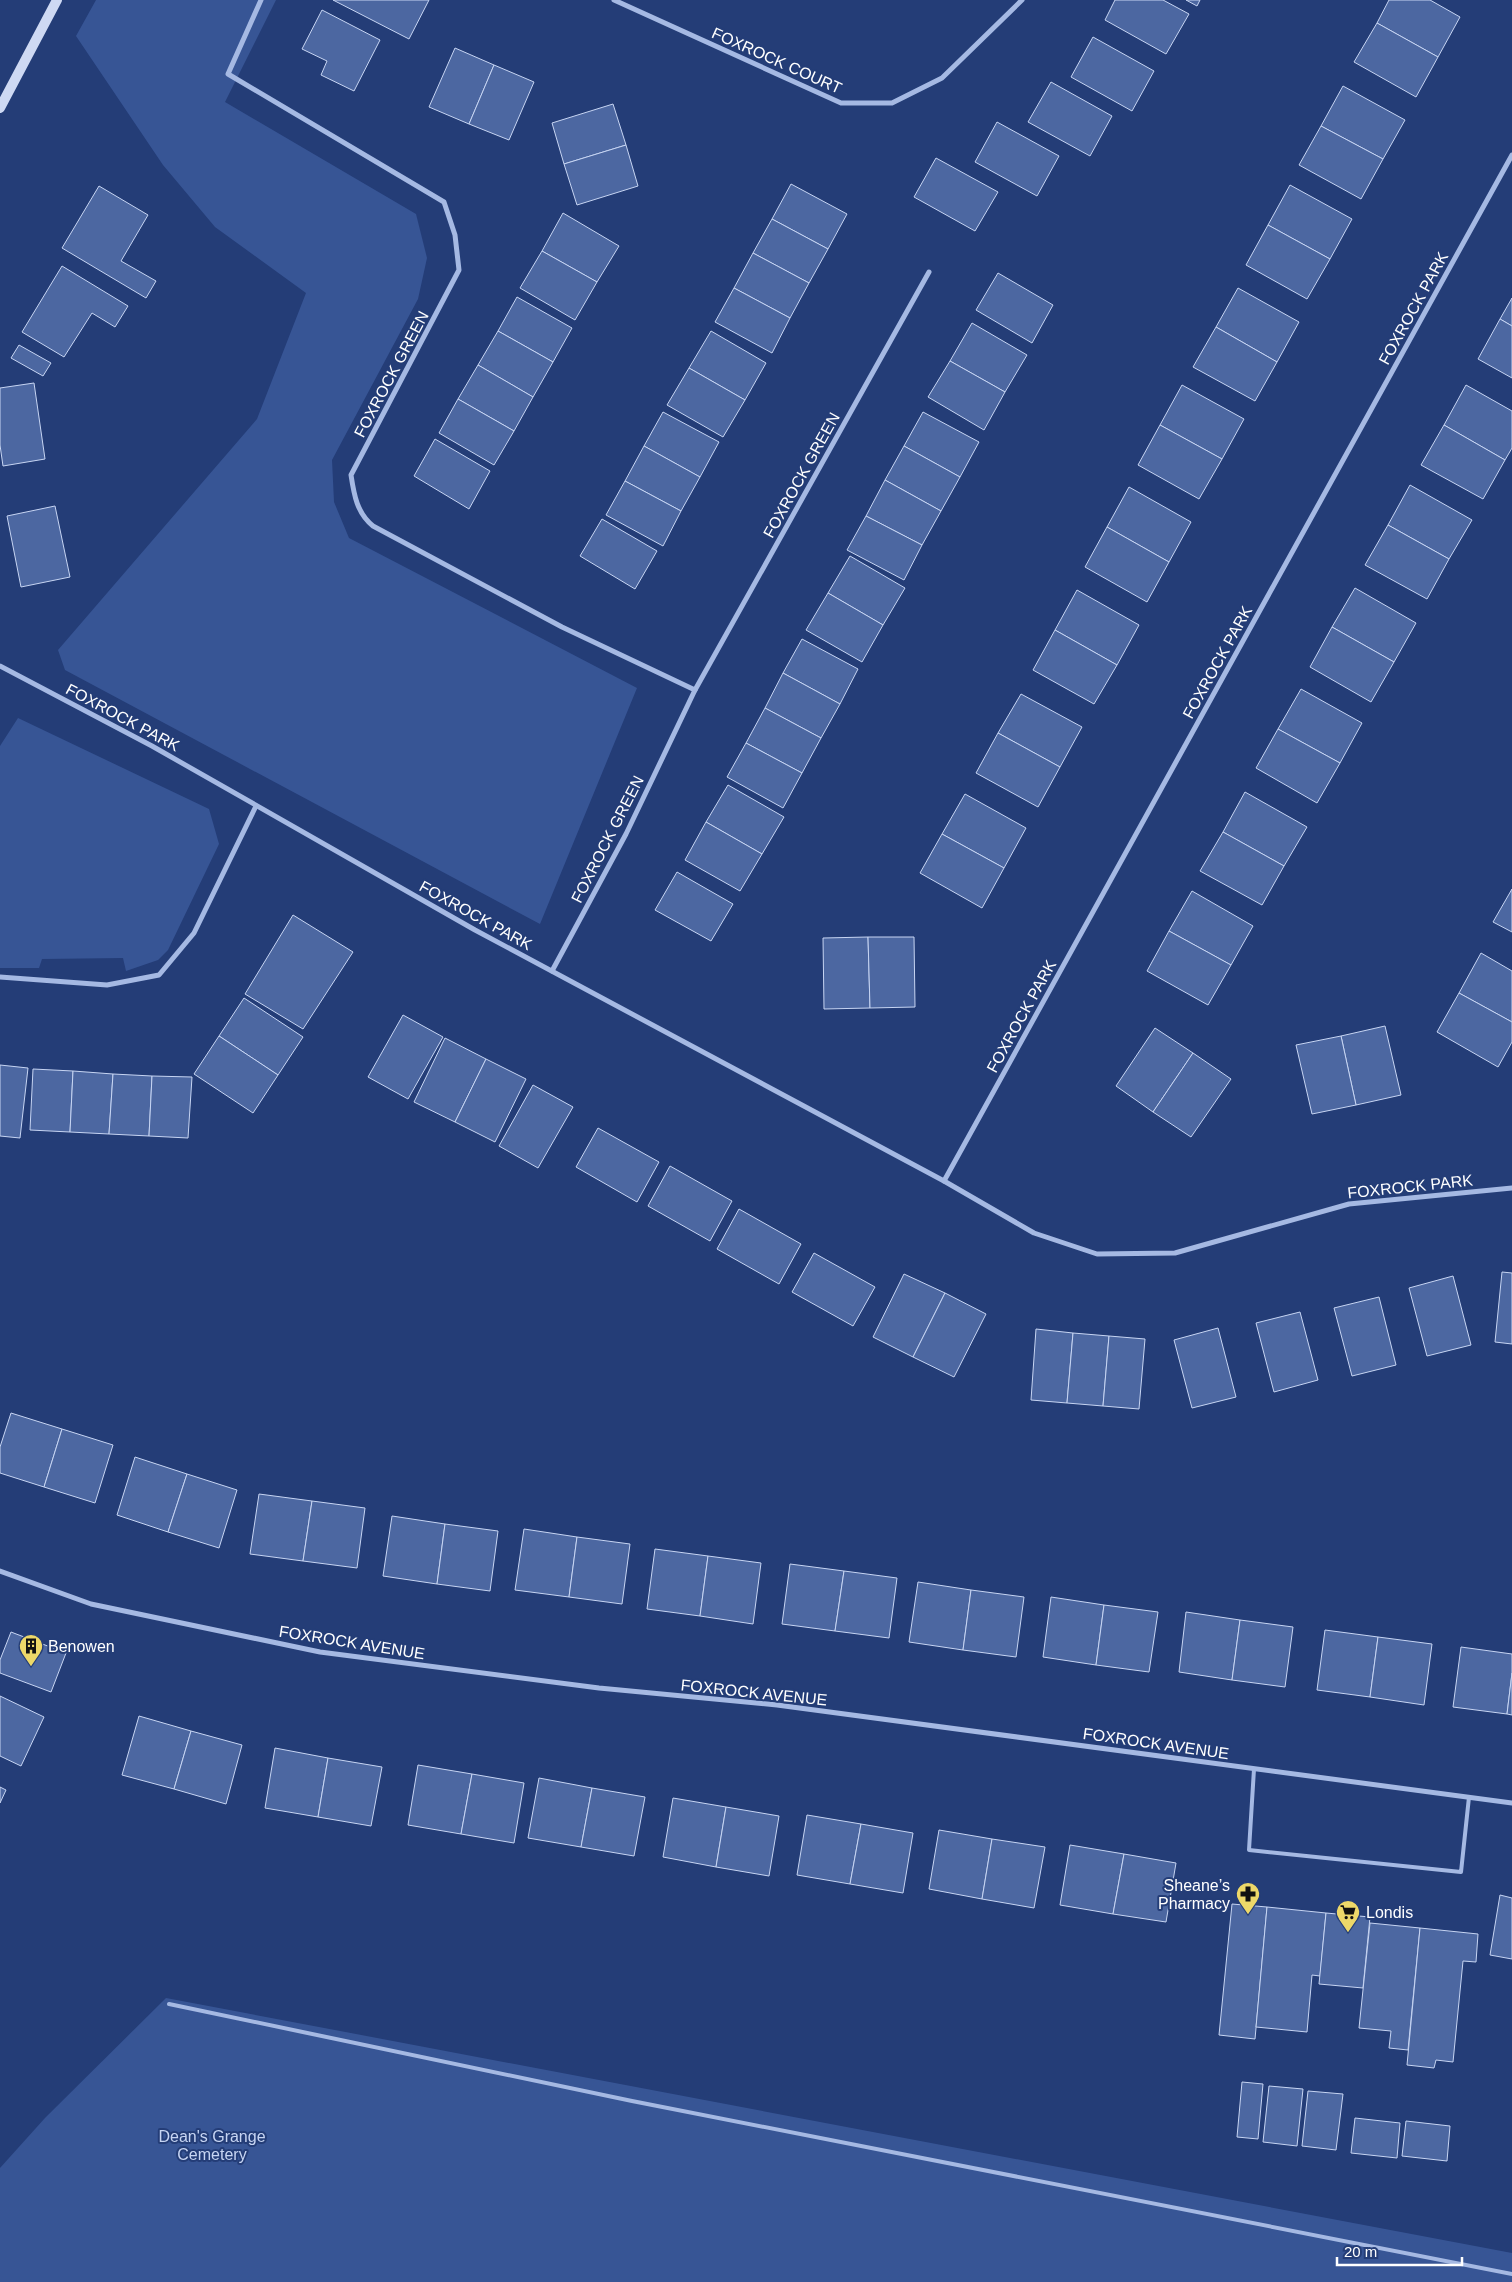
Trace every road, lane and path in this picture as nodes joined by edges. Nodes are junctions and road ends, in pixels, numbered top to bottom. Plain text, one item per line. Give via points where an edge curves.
1 (57, 0) edge
2 (261, 0) edge
3 (614, 0) edge
4 (1022, 0) edge
5 (0, 108) edge
6 (1512, 155) edge
7 (929, 272) dead end
8 (0, 666) edge
9 (695, 690) junction
10 (256, 806) junction
11 (552, 971) junction
12 (0, 977) edge
13 (944, 1181) junction
14 (1512, 1188) edge
15 (0, 1572) edge
16 (1254, 1769) junction
17 (1469, 1798) junction
18 (1512, 1803) edge
19 (169, 2004) dead end
20 (1512, 2274) edge

1 - 5 main road
2 - 9 street, FOXROCK GREEN via 228,74 444,202 455,235 459,270 352,475 354,497 365,519 562,627
3 - 4 street, FOXROCK COURT via 840,103 892,103 942,78
6 - 13 street, FOXROCK PARK
7 - 9 street, FOXROCK GREEN
8 - 10 street, FOXROCK PARK via 152,746
9 - 11 street, FOXROCK GREEN via 626,834
10 - 11 street, FOXROCK PARK
10 - 12 street via 194,933 159,976 107,985
11 - 13 street, FOXROCK PARK
13 - 14 street, FOXROCK PARK via 1034,1233 1097,1254 1175,1253 1349,1204
15 - 16 street, FOXROCK AVENUE via 91,1604 320,1652 599,1688 777,1706
16 - 17 street, FOXROCK AVENUE
16 - 17 lane via 1249,1850 1461,1872
17 - 18 street, FOXROCK AVENUE
19 - 20 lane via 632,2101

